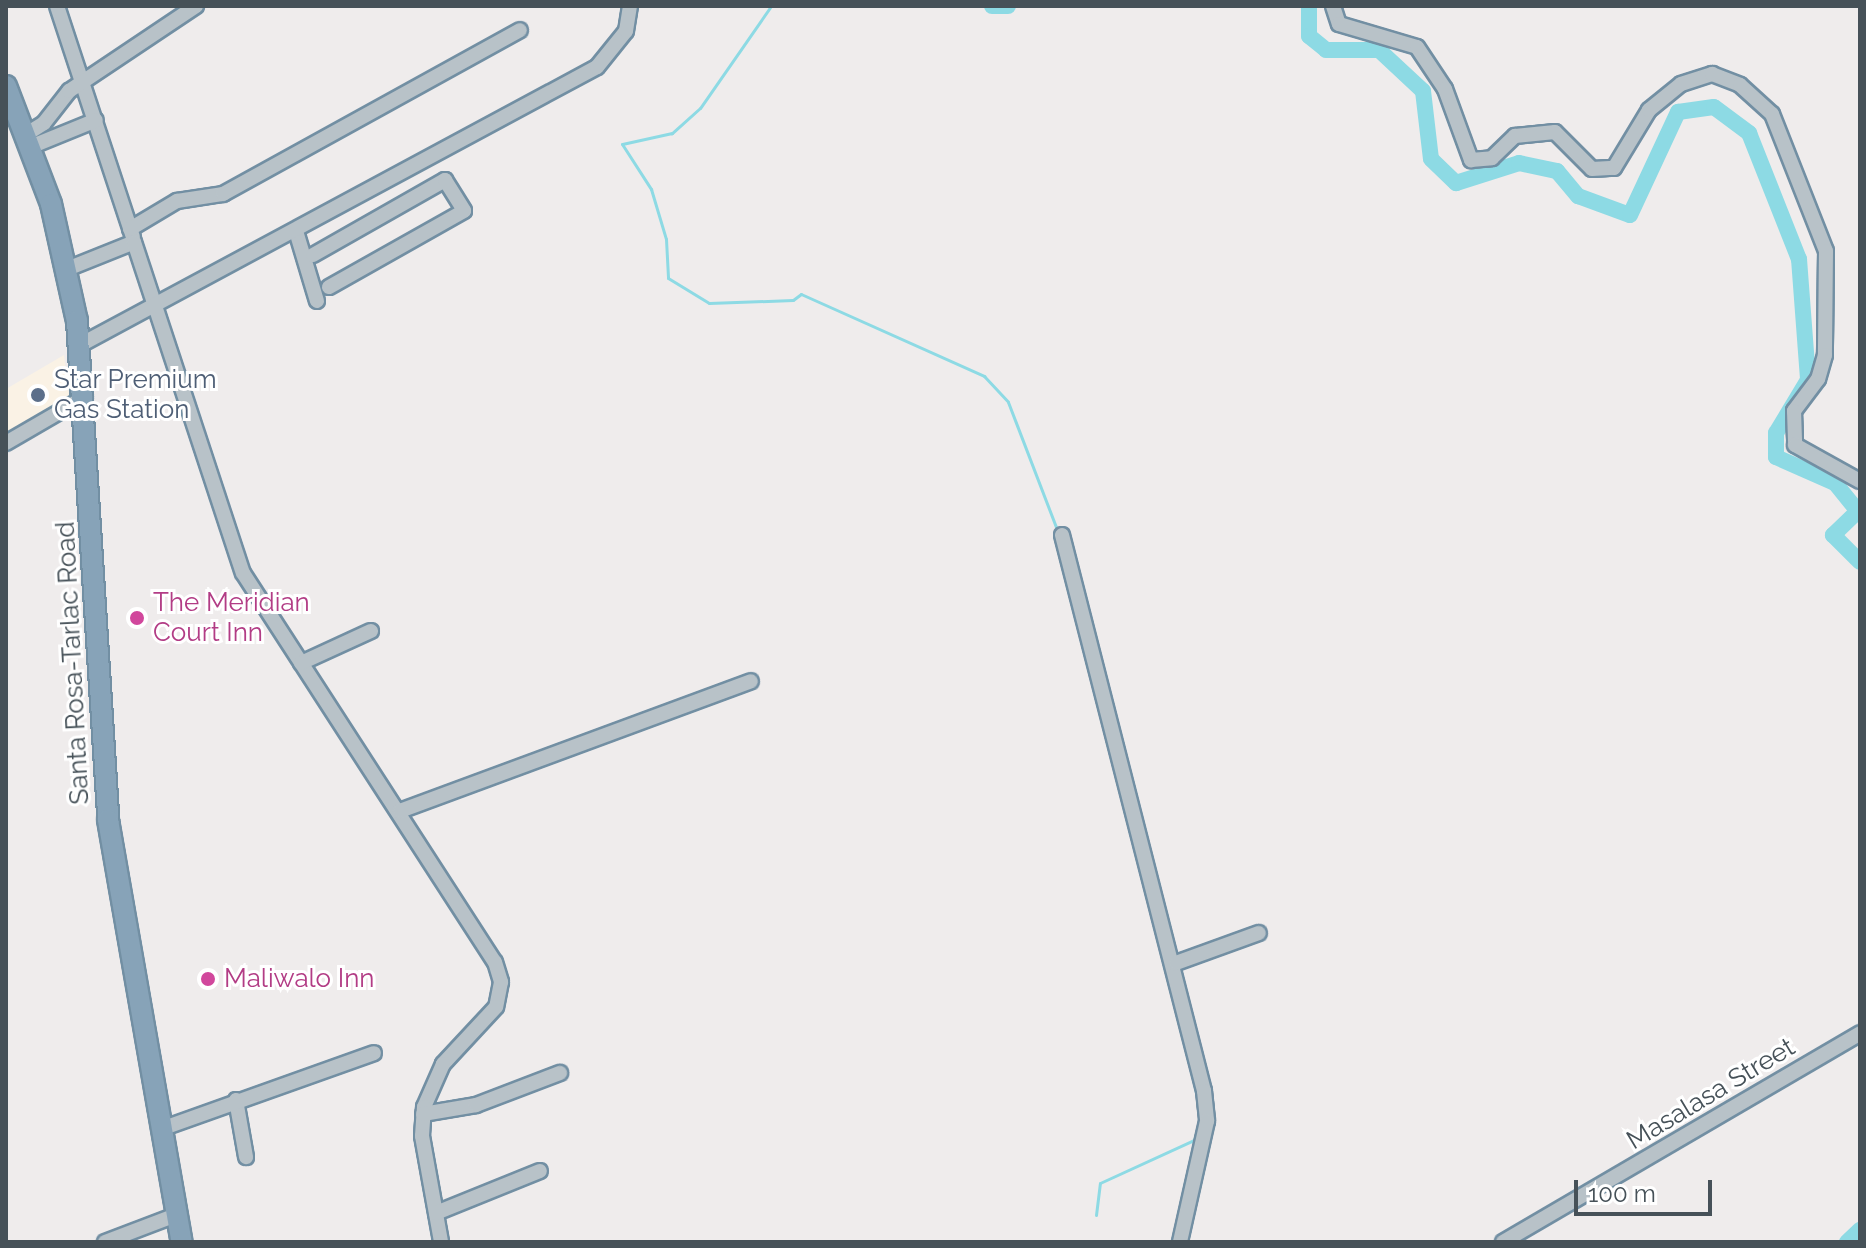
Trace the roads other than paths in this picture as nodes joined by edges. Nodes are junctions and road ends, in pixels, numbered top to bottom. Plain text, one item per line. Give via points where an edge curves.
1 (57, 6) edge
2 (196, 6) edge
3 (630, 6) edge
4 (1333, 6) edge
5 (520, 30) dead end
6 (85, 84) junction
7 (6, 86) edge
8 (96, 120) junction
9 (28, 141) junction
10 (379, 186) junction
11 (392, 210) junction
12 (296, 231) junction
13 (132, 235) junction
14 (313, 255) dead end
15 (67, 269) junction
16 (329, 287) dead end
17 (317, 301) dead end
18 (155, 307) junction
19 (80, 345) junction
20 (85, 397) junction
21 (6, 443) edge
22 (1860, 481) edge
23 (1062, 535) dead end
24 (371, 631) dead end
25 (301, 663) junction
26 (751, 681) dead end
27 (400, 811) junction
28 (1259, 933) dead end
29 (1176, 963) junction
30 (1860, 1033) edge
31 (374, 1053) dead end
32 (560, 1073) dead end
33 (236, 1100) junction
34 (423, 1114) junction
35 (161, 1129) junction
36 (246, 1157) dead end
37 (540, 1171) dead end
38 (436, 1213) junction
39 (176, 1215) junction
40 (105, 1242) edge
41 (182, 1242) edge
42 (441, 1242) edge
43 (1180, 1242) edge
44 (1503, 1242) edge

1 - 6 street
2 - 6 street
3 - 10 street via 626,31 597,67
4 - 22 street via 1339,24 1417,47 1445,89 1471,160 1492,158 1515,136 1555,132 1592,169 1614,168 1649,110 1681,84 1712,74 1751,95 1772,114 1826,251 1825,355 1818,379 1794,411 1792,434 1803,455
5 - 13 street via 223,194 177,201
6 - 8 street
6 - 9 street via 69,91
7 - 9 highway, Santa Rosa-Tarlac Road
8 - 9 street
8 - 13 street
9 - 15 highway, Santa Rosa-Tarlac Road
10 - 11 street
10 - 12 street
11 - 14 street
11 - 16 street via 445,180 464,211
12 - 17 street
12 - 18 street
13 - 15 street
13 - 18 street
15 - 19 highway, Santa Rosa-Tarlac Road
18 - 19 street
18 - 25 street via 240,566
19 - 20 highway, Santa Rosa-Tarlac Road
20 - 21 street
20 - 35 highway, Santa Rosa-Tarlac Road via 103,779
23 - 29 street via 1103,663 1125,801
24 - 25 street
25 - 27 street
26 - 27 street
27 - 34 street via 493,958 501,982 493,1013 440,1069
28 - 29 street
29 - 43 street via 1207,1115
30 - 44 street, Masalasa Street
31 - 33 street
32 - 34 street via 476,1105
33 - 35 street
33 - 36 street
34 - 38 street
35 - 39 highway, Santa Rosa-Tarlac Road
37 - 38 street
38 - 42 street
39 - 40 street
39 - 41 highway, Santa Rosa-Tarlac Road

